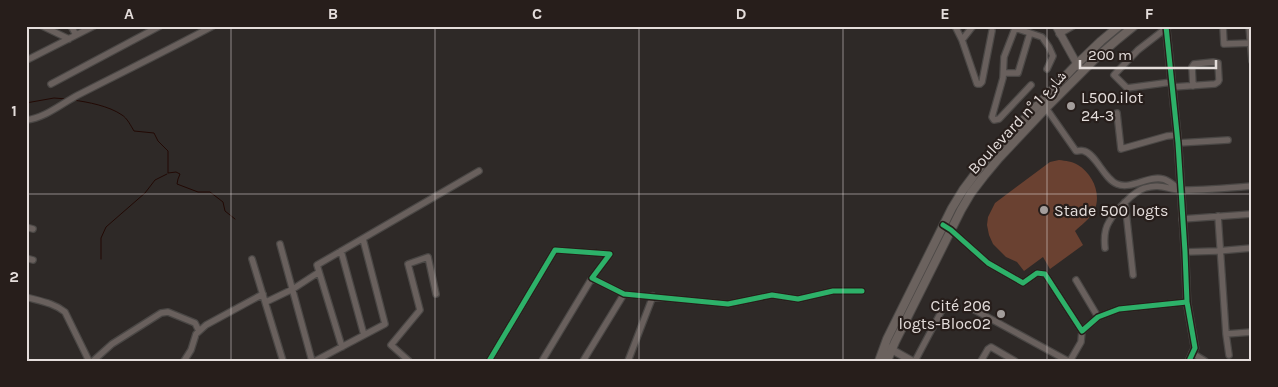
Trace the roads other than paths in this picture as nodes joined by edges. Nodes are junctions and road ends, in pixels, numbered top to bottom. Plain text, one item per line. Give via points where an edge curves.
1 (42, 26) edge
2 (71, 26) edge
3 (94, 26) edge
4 (160, 26) edge
5 (955, 26) edge
6 (973, 26) edge
7 (1056, 26) edge
8 (1073, 26) edge
9 (1119, 26) edge
10 (1134, 26) edge
11 (1222, 26) edge
12 (1249, 26) edge
13 (210, 27) edge
14 (1016, 27) edge
15 (1167, 27) edge
16 (992, 31) dead end
17 (1030, 34) junction
18 (1060, 34) junction
19 (76, 36) junction
20 (68, 39) junction
21 (962, 40) junction
22 (1251, 43) edge
23 (29, 59) dead end
24 (1252, 60) edge
25 (1077, 64) junction
26 (1047, 68) dead end
27 (1083, 71) junction
28 (1004, 73) junction
29 (50, 84) dead end
30 (1031, 85) dead end
31 (1173, 85) junction
32 (1193, 86) junction
33 (1046, 108) junction
34 (1117, 113) dead end
35 (26, 120) edge
36 (1177, 135) junction
37 (1228, 140) dead end
38 (1178, 143) junction
39 (479, 171) dead end
40 (1252, 186) edge
41 (1180, 190) junction
42 (1125, 202) junction
43 (1252, 214) edge
44 (1218, 216) junction
45 (1182, 219) junction
46 (943, 225) junction
47 (26, 227) edge
48 (33, 229) dead end
49 (951, 230) junction
50 (363, 239) junction
51 (280, 244) dead end
52 (1105, 248) dead end
53 (1252, 248) edge
54 (341, 251) junction
55 (1221, 251) junction
56 (1185, 252) junction
57 (26, 258) edge
58 (252, 259) dead end
59 (33, 260) dead end
60 (319, 272) junction
61 (1133, 275) dead end
62 (592, 278) junction
63 (1076, 280) dead end
64 (293, 289) junction
65 (862, 291) dead end
66 (263, 294) junction
67 (436, 294) dead end
68 (624, 294) junction
69 (652, 296) junction
70 (26, 297) edge
71 (266, 302) junction
72 (1187, 302) junction
73 (969, 307) dead end
74 (941, 312) dead end
75 (1098, 317) junction
76 (199, 331) junction
77 (1082, 331) junction
78 (1252, 332) edge
79 (1226, 334) junction
80 (364, 335) junction
81 (342, 347) junction
82 (888, 348) junction
83 (1229, 355) dead end
84 (1190, 357) edge
85 (91, 361) edge
86 (184, 361) edge
87 (283, 361) edge
88 (314, 361) edge
89 (409, 361) edge
90 (488, 361) edge
91 (542, 361) edge
92 (583, 361) edge
93 (628, 361) edge
94 (879, 361) edge
95 (887, 361) edge
96 (914, 361) edge
97 (981, 361) edge
98 (1015, 361) edge
99 (1069, 361) edge
100 (1205, 361) edge

1 - 20 street
2 - 19 street
3 - 19 street
4 - 29 street
5 - 21 street
6 - 21 street
7 - 18 street
8 - 18 street
9 - 25 main road, Boulevard n° شارع 1
10 - 27 main road, Boulevard n° شارع 1
11 - 22 street via 1224,44
12 - 22 street
13 - 35 street via 46,114
14 - 17 street
14 - 28 street via 1004,57
15 - 31 street
15 - 31 street via 1114,75 1127,88
16 - 21 street via 980,84 977,84
17 - 26 street via 1042,37 1049,47 1053,56
17 - 28 street via 1018,73
18 - 25 street
19 - 20 street
20 - 23 street
22 - 24 street
25 - 27 street
25 - 46 main road, Boulevard n° شارع 1 via 978,169
27 - 33 main road, Boulevard n° شارع 1
28 - 30 street via 992,117 994,120 999,119
31 - 32 street
31 - 36 street
32 - 32 street via 1194,64 1218,63 1218,82
33 - 41 street via 1076,151 1090,155 1111,181 1127,186 1162,178
33 - 49 main road, Boulevard n° شارع 1 via 971,192
34 - 36 street via 1120,149
36 - 38 street
37 - 38 street
38 - 41 street
39 - 50 street
40 - 41 street
41 - 42 street via 1159,186 1147,188 1137,191
41 - 45 street
42 - 52 street via 1109,222 1104,236
42 - 61 street
43 - 44 street
44 - 45 street
44 - 55 street
45 - 56 street
46 - 49 street
46 - 82 main road, Boulevard n° شارع 1
47 - 48 street
49 - 77 street via 988,263 1023,283 1037,273 1045,274
49 - 82 main road, Boulevard n° شارع 1
50 - 54 street
50 - 80 street via 385,324
51 - 64 street
53 - 55 street
54 - 60 street via 317,266
54 - 80 street
55 - 56 street
55 - 79 street
56 - 72 street
57 - 59 street
58 - 66 street
60 - 64 street
60 - 81 street
62 - 68 street
62 - 90 street via 610,254 555,250
62 - 91 street
63 - 75 street
64 - 71 street
64 - 88 street
65 - 69 street via 833,291 798,299 772,295 728,304
66 - 71 street
66 - 76 street
67 - 89 street via 428,257 408,264 420,310 391,345
68 - 69 street
68 - 92 street
69 - 93 street
70 - 85 street via 49,303 65,312
71 - 87 street
72 - 75 street via 1118,309
72 - 84 street via 1195,348
73 - 99 street
74 - 96 street
75 - 77 street
76 - 85 street via 195,323 168,312 161,313
76 - 86 street
77 - 99 street via 1081,342
78 - 79 street
79 - 83 street
80 - 81 street
81 - 88 street
82 - 94 main road, Boulevard n° شارع 1
82 - 95 main road, Boulevard n° شارع 1
82 - 96 street
84 - 100 street
97 - 98 street via 991,347

